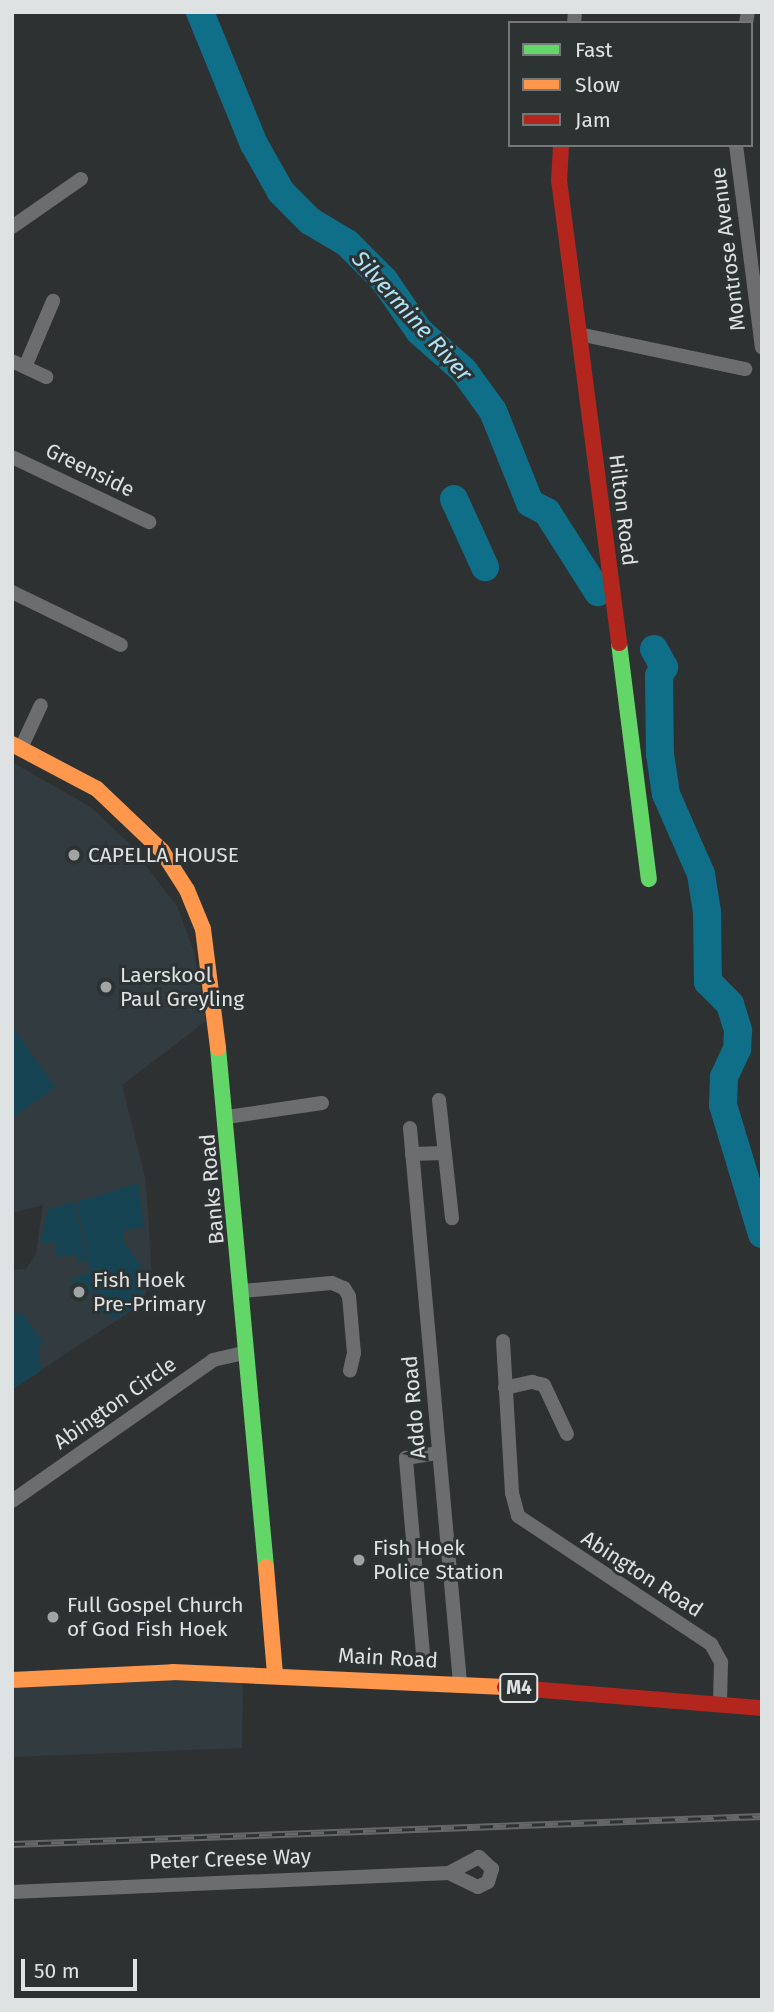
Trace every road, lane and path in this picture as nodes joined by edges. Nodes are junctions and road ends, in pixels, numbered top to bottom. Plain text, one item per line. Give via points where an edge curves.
1 (561, 147) edge
2 (736, 147) edge
3 (81, 179) dead end
4 (12, 227) edge
5 (53, 301) dead end
6 (579, 334) junction
7 (762, 347) edge
8 (19, 364) edge
9 (745, 369) dead end
10 (47, 377) dead end
11 (12, 457) edge
12 (149, 522) dead end
13 (12, 592) edge
14 (121, 645) dead end
15 (41, 705) dead end
16 (17, 746) edge
17 (649, 879) dead end
18 (439, 1100) dead end
19 (322, 1103) dead end
20 (227, 1117) junction
21 (410, 1128) dead end
22 (444, 1153) junction
23 (412, 1154) junction
24 (452, 1218) dead end
25 (242, 1290) junction
26 (503, 1341) dead end
27 (247, 1352) junction
28 (350, 1371) dead end
29 (505, 1388) junction
30 (568, 1434) dead end
31 (439, 1453) junction
32 (12, 1501) edge
33 (423, 1654) dead end
34 (275, 1674) junction
35 (13, 1675) edge
36 (460, 1684) junction
37 (720, 1704) junction
38 (762, 1708) edge
39 (449, 1873) dead end
40 (12, 1892) edge

1 - 6 street, Hilton Road via 559,180
2 - 7 street, Montrose Avenue
3 - 4 street
5 - 8 street
6 - 9 street
6 - 17 street, Hilton Road
8 - 10 street
11 - 12 street, Greenside
13 - 14 street
15 - 16 street
16 - 20 street, Banks Road via 54,764 132,818 162,851 187,890 203,929 212,970
18 - 22 street
19 - 20 street
20 - 25 street, Banks Road
21 - 23 street, Addo Road
22 - 23 street
22 - 24 street
23 - 31 street, Addo Road
25 - 27 street, Banks Road
25 - 28 street via 332,1283 344,1287 349,1296 354,1353
26 - 29 street
27 - 32 street, Abington Circle via 213,1360
27 - 34 street, Banks Road
29 - 30 street via 532,1382 544,1385
29 - 37 street, Abington Road via 512,1493 521,1520 715,1648 721,1662
31 - 33 street via 406,1458
31 - 36 street, Addo Road
34 - 35 street, Main Road / M4
34 - 36 street, Main Road / M4
36 - 37 street, Main Road / M4
37 - 38 street, Main Road / M4
39 - 40 street, Peter Creese Way

